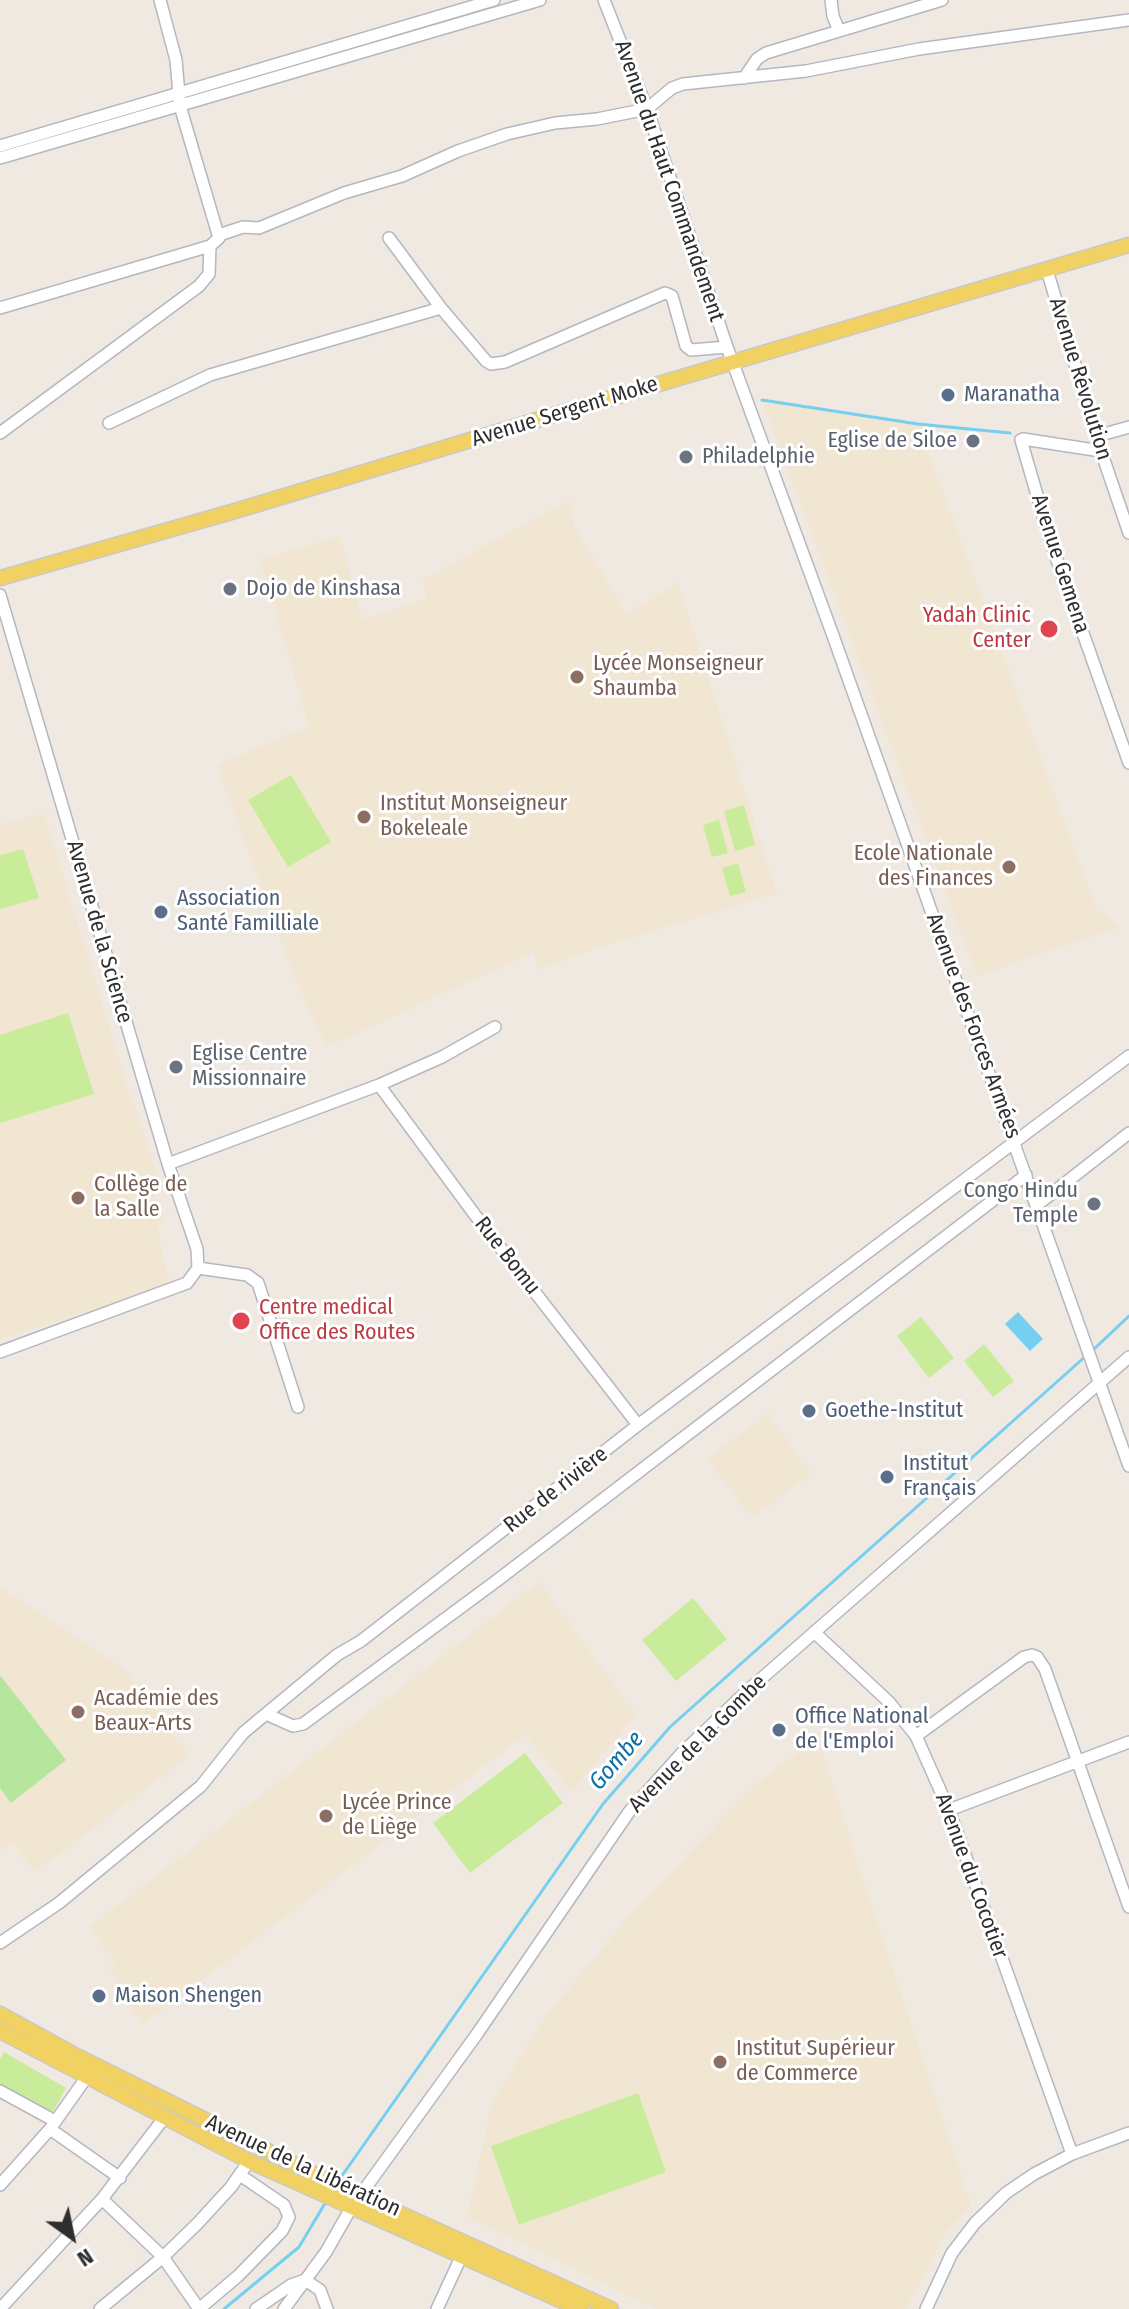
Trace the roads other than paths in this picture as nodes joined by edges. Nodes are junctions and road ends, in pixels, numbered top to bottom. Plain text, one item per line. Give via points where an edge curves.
1 (160, 0) edge
2 (494, 0) edge
3 (540, 0) edge
4 (604, 0) edge
5 (831, 0) edge
6 (942, 0) edge
7 (1129, 20) edge
8 (839, 31) junction
9 (744, 78) junction
10 (179, 100) junction
11 (647, 109) junction
12 (0, 146) edge
13 (0, 158) edge
14 (219, 235) junction
15 (389, 238) dead end
16 (1129, 245) edge
17 (210, 246) junction
18 (1047, 270) junction
19 (0, 308) edge
20 (441, 308) junction
21 (727, 347) junction
22 (733, 362) junction
23 (109, 423) dead end
24 (1129, 427) edge
25 (0, 433) edge
26 (1097, 436) junction
27 (1101, 451) junction
28 (1129, 533) edge
29 (0, 578) edge
30 (0, 595) edge
31 (1129, 763) edge
32 (495, 1027) dead end
33 (1129, 1056) edge
34 (379, 1085) junction
35 (1129, 1133) edge
36 (1014, 1141) junction
37 (168, 1164) junction
38 (1026, 1175) junction
39 (1037, 1205) junction
40 (198, 1268) junction
41 (0, 1352) edge
42 (1129, 1357) edge
43 (1100, 1382) junction
44 (298, 1407) dead end
45 (638, 1425) junction
46 (1129, 1466) edge
47 (814, 1632) junction
48 (266, 1714) junction
49 (916, 1736) junction
50 (1129, 1742) edge
51 (1077, 1761) junction
52 (949, 1810) junction
53 (1129, 1907) edge
54 (0, 1943) edge
55 (0, 2014) edge
56 (0, 2031) edge
57 (86, 2078) junction
58 (0, 2091) edge
59 (164, 2118) junction
60 (52, 2125) junction
61 (1129, 2133) edge
62 (1072, 2154) junction
63 (249, 2161) junction
64 (240, 2175) junction
65 (120, 2178) junction
66 (0, 2185) edge
67 (102, 2199) junction
68 (350, 2199) junction
69 (462, 2255) junction
70 (163, 2257) junction
71 (305, 2280) junction
72 (0, 2309) edge
73 (100, 2309) edge
74 (199, 2309) edge
75 (256, 2309) edge
76 (284, 2309) edge
77 (327, 2309) edge
78 (437, 2309) edge
79 (580, 2309) edge
80 (611, 2309) edge
81 (926, 2309) edge

1 - 10 street via 176,60
2 - 10 street
3 - 10 street
4 - 11 street, Avenue du Haut Commandement
5 - 8 street
6 - 8 street
7 - 9 street
8 - 9 street via 762,56
9 - 11 street via 683,84
10 - 12 street
10 - 13 street
10 - 14 street
11 - 14 street via 507,134 259,228
11 - 21 street, Avenue du Haut Commandement
14 - 17 street
15 - 20 street
16 - 18 main road, Avenue Sergent Moke
17 - 19 street
17 - 25 street via 209,274 199,286
18 - 22 main road, Avenue Sergent Moke
18 - 26 street, Avenue Révolution
20 - 21 street via 491,364 665,293 672,296 686,346
20 - 23 street via 210,375
21 - 22 street, Avenue du Haut Commandement
22 - 29 main road, Avenue Sergent Moke
22 - 36 street, Avenue des Forces Armées
24 - 26 street
26 - 27 street, Avenue Révolution
27 - 28 street, Avenue Révolution
27 - 31 street, Avenue Gemena via 1021,440 1051,543
30 - 37 street, Avenue de la Science
32 - 34 street
33 - 36 street, Rue de rivière
34 - 37 street
34 - 45 street, Rue Bomu
35 - 39 street
36 - 38 street, Avenue des Forces Armées
36 - 45 street, Rue de rivière
37 - 40 street, Avenue de la Science via 197,1249
38 - 39 street, Avenue des Forces Armées
38 - 48 street via 303,1724 293,1726
39 - 43 street, Avenue des Forces Armées
40 - 41 street via 187,1283
40 - 44 street via 247,1275 258,1283
42 - 43 street, Avenue de la Gombe
43 - 46 street, Avenue des Forces Armées
43 - 47 street, Avenue de la Gombe
45 - 48 street, Rue de rivière
47 - 49 street, Avenue du Cocotier via 889,1702
47 - 68 street, Avenue de la Gombe via 682,1753 629,1812 521,1971
48 - 54 street, Rue de rivière via 243,1733 201,1786 59,1903
49 - 51 street via 1032,1655 1045,1669
49 - 52 street, Avenue du Cocotier
50 - 51 street
51 - 52 street
51 - 53 street
52 - 62 street, Avenue du Cocotier
55 - 68 main road, Avenue de la Libération via 326,2180
56 - 57 main road, Avenue de la Libération
57 - 59 main road, Avenue de la Libération
57 - 60 street
58 - 60 street
59 - 63 main road, Avenue de la Libération
59 - 65 street
60 - 65 street
60 - 66 street
61 - 62 street
62 - 81 street via 1006,2193 975,2223 952,2253
63 - 64 street
63 - 68 main road, Avenue de la Libération via 313,2190
64 - 70 street
64 - 74 street via 284,2205 289,2217 282,2231
65 - 67 street
67 - 70 street
67 - 72 street
68 - 69 main road, Avenue de la Libération
68 - 71 street, Avenue de la Gombe via 326,2252
68 - 80 main road, Avenue de la Libération
69 - 78 street
69 - 79 main road, Avenue de la Libération
70 - 73 street
70 - 74 street
71 - 75 street
71 - 76 street, Avenue de la Gombe
71 - 77 street via 320,2290

